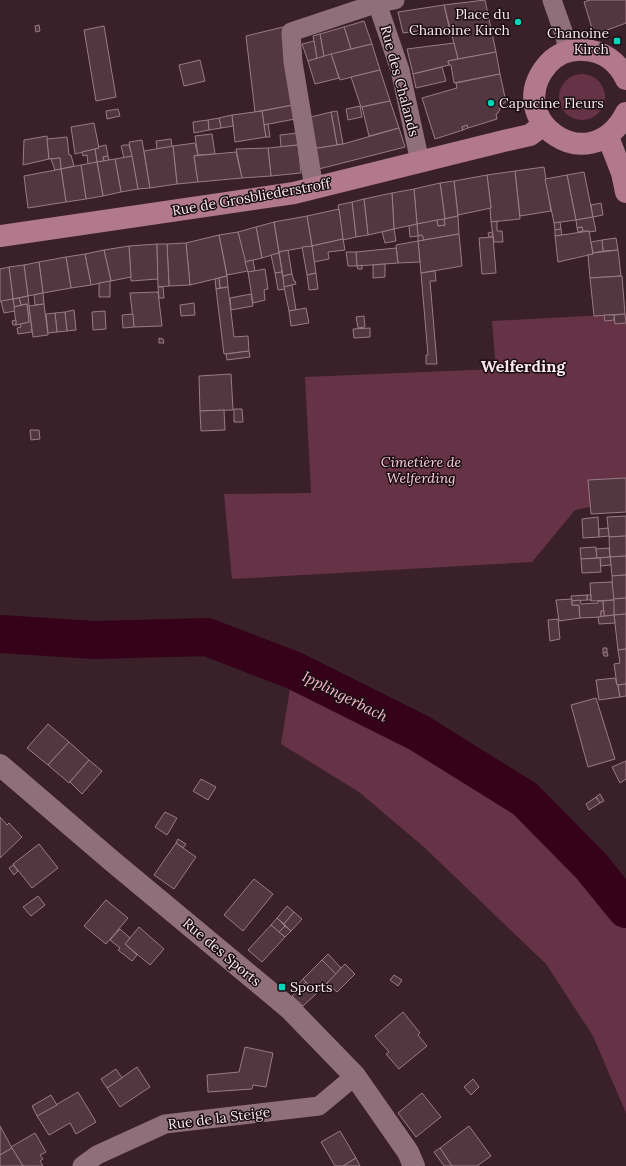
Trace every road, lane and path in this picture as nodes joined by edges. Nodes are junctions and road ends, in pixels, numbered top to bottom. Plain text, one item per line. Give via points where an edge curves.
1 (552, 0) edge
2 (383, 1) edge
3 (568, 51) junction
4 (626, 78) edge
5 (626, 113) edge
6 (543, 124) junction
7 (608, 136) junction
8 (420, 162) junction
9 (314, 188) junction
10 (626, 192) edge
11 (0, 236) edge
12 (0, 765) edge
13 (355, 1076) junction
14 (82, 1166) edge
15 (414, 1166) edge

1 - 3 street
2 - 8 street, Rue des Chalands via 388,34 400,70
2 - 9 street via 291,32 293,62
3 - 4 main road via 592,50 606,56 618,66
3 - 6 main road via 552,60 542,71 536,84 534,98
5 - 7 main road via 620,125
6 - 7 main road via 553,134 571,143 590,144
6 - 8 main road, Rue de Grosbliederstroff via 530,134
7 - 10 main road via 622,173
8 - 9 main road, Rue de Grosbliederstroff
9 - 11 main road, Rue de Grosbliederstroff
12 - 13 street, Rue des Sports via 290,1009
13 - 14 street, Rue de la Steige via 319,1106 164,1124 97,1155
13 - 15 street, Rue des Sports via 408,1152

